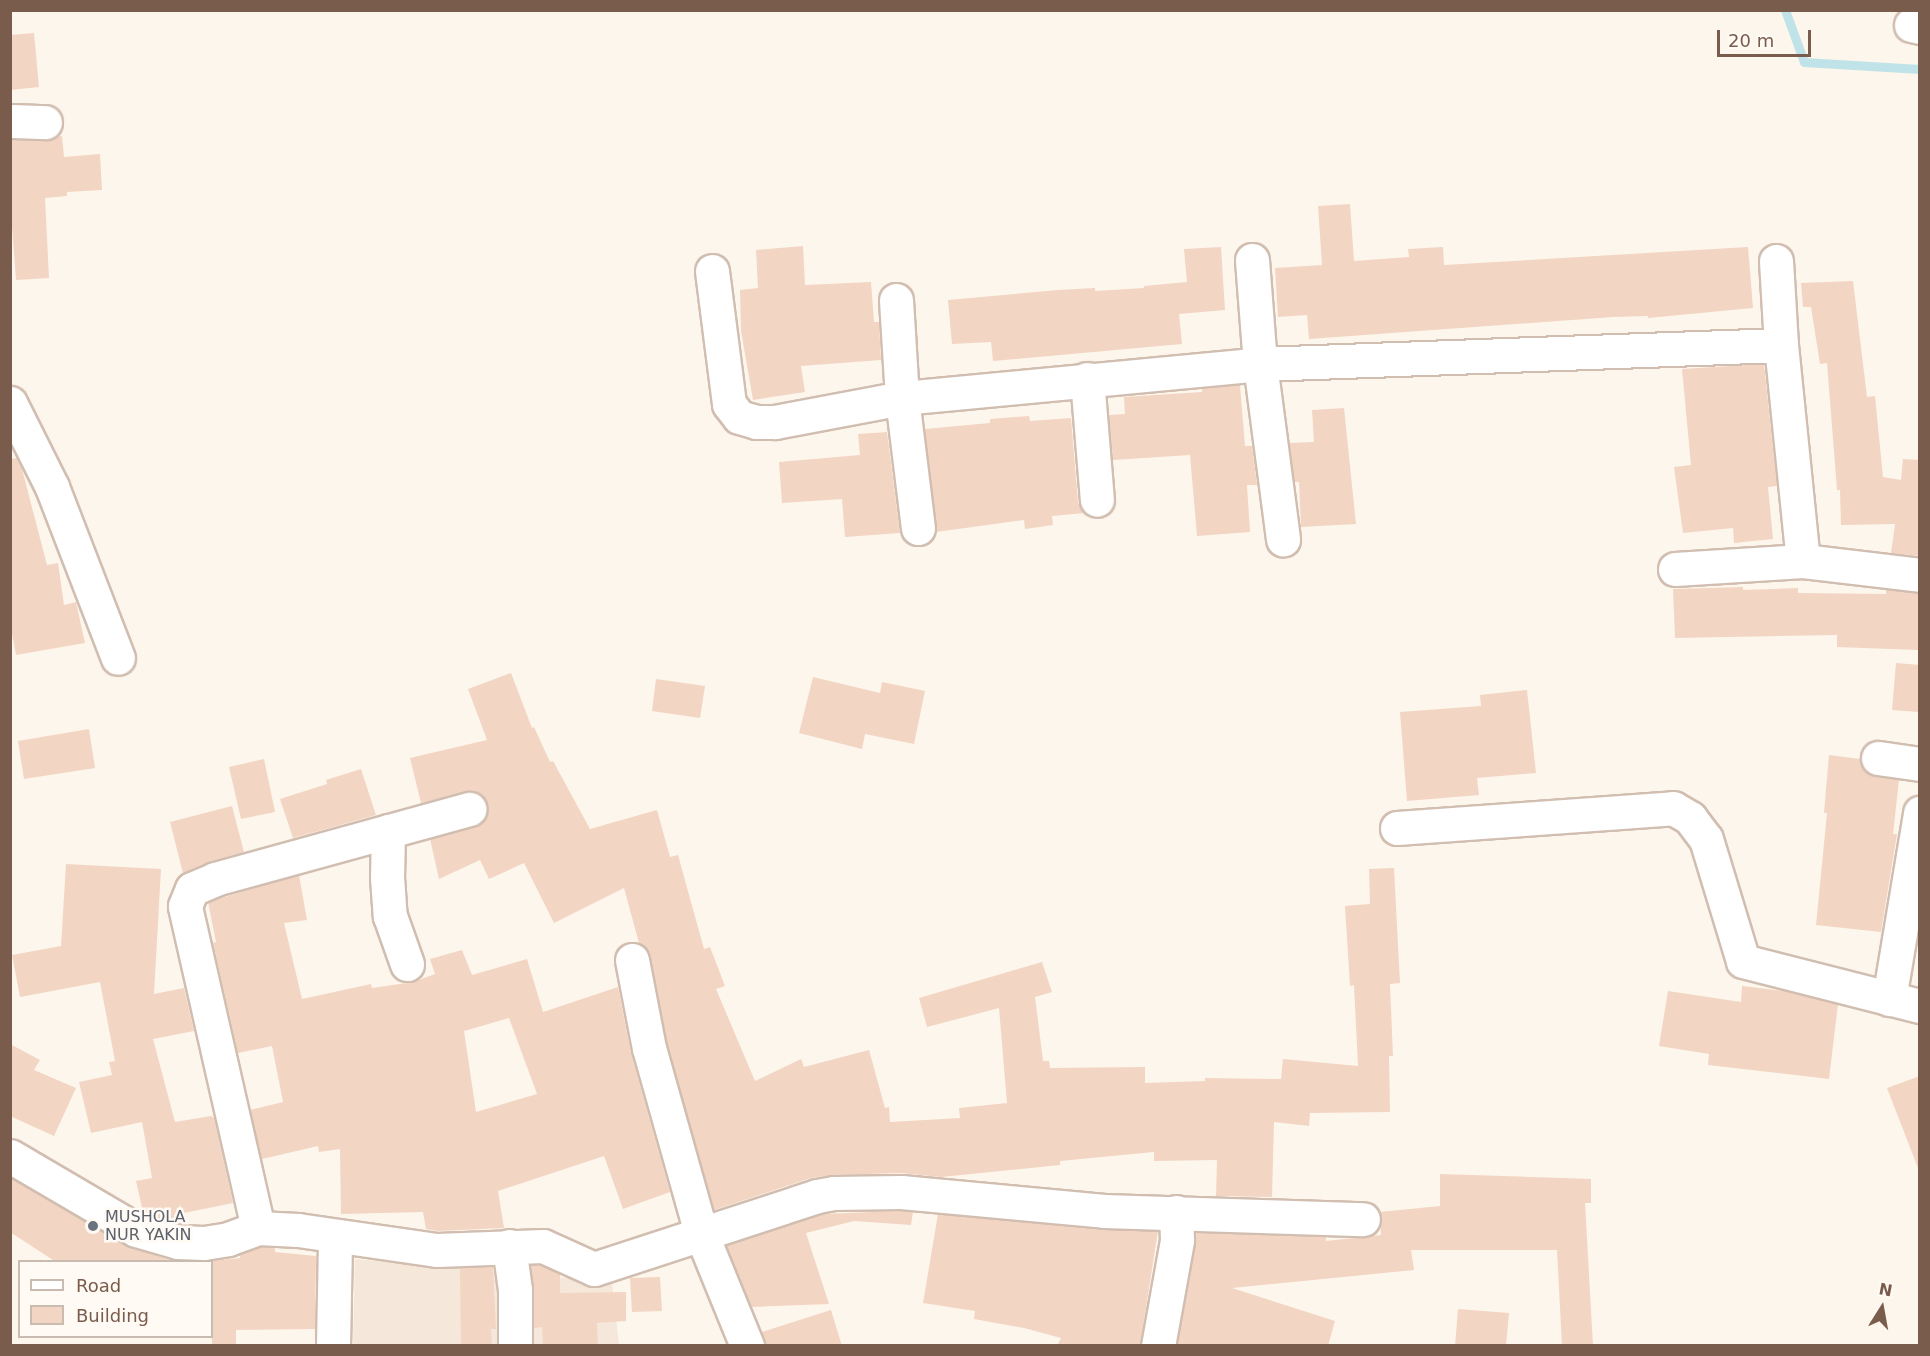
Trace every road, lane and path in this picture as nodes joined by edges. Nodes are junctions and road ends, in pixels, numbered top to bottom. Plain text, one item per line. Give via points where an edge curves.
1 (10, 121) edge
2 (45, 122) dead end
3 (1252, 260) dead end
4 (1776, 261) dead end
5 (712, 271) dead end
6 (896, 300) dead end
7 (1781, 345) junction
8 (1260, 364) junction
9 (1087, 379) junction
10 (902, 398) junction
11 (10, 403) edge
12 (1097, 500) dead end
13 (918, 528) dead end
14 (1283, 539) dead end
15 (1803, 561) junction
16 (1675, 568) dead end
17 (1920, 575) edge
18 (118, 658) dead end
19 (1878, 758) dead end
20 (1920, 764) edge
21 (470, 809) dead end
22 (1920, 813) edge
23 (1397, 828) dead end
24 (388, 831) junction
25 (632, 960) dead end
26 (407, 964) dead end
27 (1904, 1002) edge
28 (10, 1156) edge
29 (1176, 1212) junction
30 (1363, 1219) dead end
31 (258, 1228) junction
32 (701, 1233) junction
33 (335, 1237) junction
34 (509, 1246) junction
35 (333, 1346) edge
36 (515, 1346) edge
37 (747, 1346) edge
38 (1158, 1346) edge

1 - 2 street
3 - 8 street
4 - 7 street
5 - 10 street via 729,404 740,417 775,422
6 - 10 street
7 - 8 street
7 - 15 street
8 - 9 street
8 - 14 street
9 - 10 street
9 - 12 street
10 - 13 street
11 - 18 street via 52,487
15 - 16 street
15 - 17 street
19 - 20 street
21 - 24 street
22 - 27 street
23 - 27 street via 1673,808 1690,818 1706,839 1743,961
24 - 26 street via 390,916
24 - 31 street via 215,879 192,889 185,906
25 - 32 street via 649,1048
28 - 31 street via 136,1230 178,1242 204,1243
29 - 30 street
29 - 32 street via 1104,1211 901,1192 834,1193
29 - 38 street via 1177,1240
31 - 33 street
32 - 34 street via 601,1269 589,1268 543,1246
32 - 37 street
33 - 34 street via 437,1250
33 - 35 street
34 - 36 street via 515,1290

